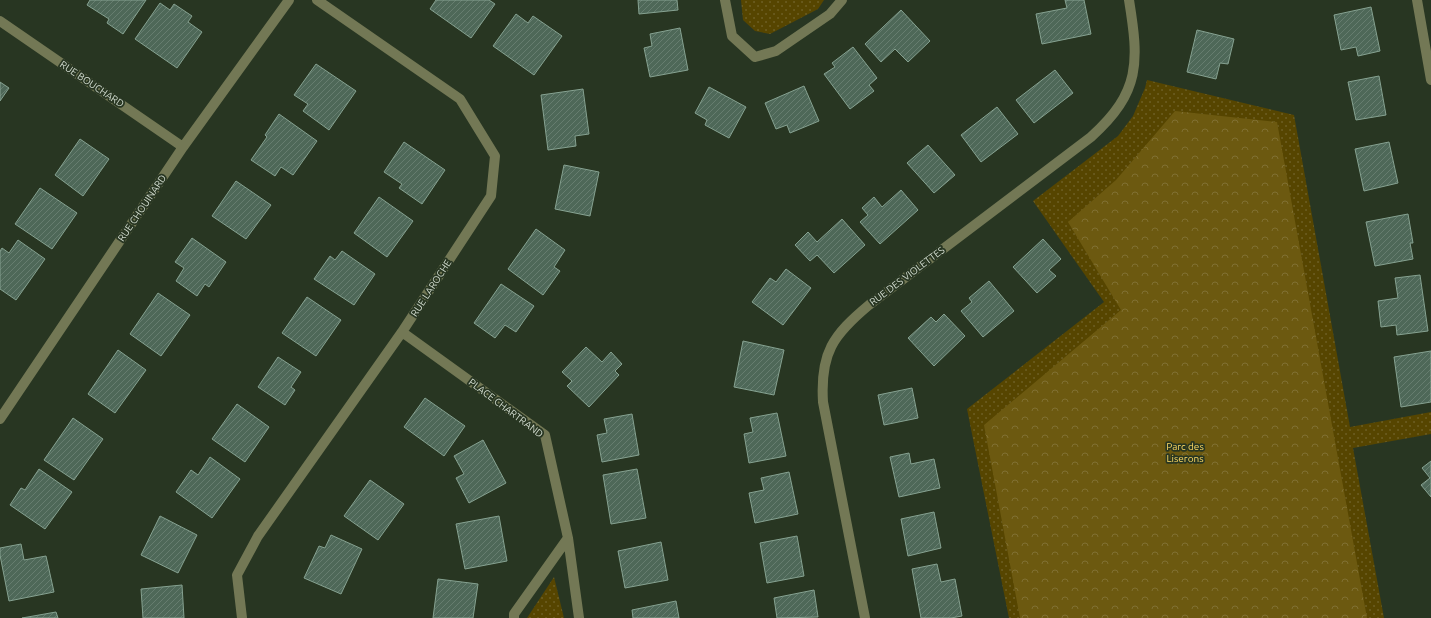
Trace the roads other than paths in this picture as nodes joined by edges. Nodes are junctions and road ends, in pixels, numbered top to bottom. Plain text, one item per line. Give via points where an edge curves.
1 (289, 0) edge
2 (317, 0) edge
3 (725, 0) edge
4 (842, 0) edge
5 (1129, 0) edge
6 (1417, 0) edge
7 (0, 21) edge
8 (1431, 80) edge
9 (183, 147) junction
10 (402, 332) junction
11 (0, 419) edge
12 (568, 538) junction
13 (242, 618) edge
14 (514, 618) edge
15 (579, 618) edge
16 (865, 618) edge

1 - 9 street, RUE CHOUINARD
2 - 10 street, RUE LAROCHE via 460,99 495,156 491,196
3 - 4 street via 732,36 755,57 776,51 830,14
5 - 16 street, RUE DES VIOLETTES via 1135,43 1134,69 1124,100 1109,120 1091,137 869,305 846,325 832,344 824,365 823,402
6 - 8 street
7 - 9 street, RUE BOUCHARD
9 - 11 street, RUE CHOUINARD
10 - 12 street, PLACE CHARTRAND via 545,435
10 - 13 street, RUE LAROCHE via 258,536 237,575
12 - 14 street via 514,614
12 - 15 street, PLACE CHARTRAND

